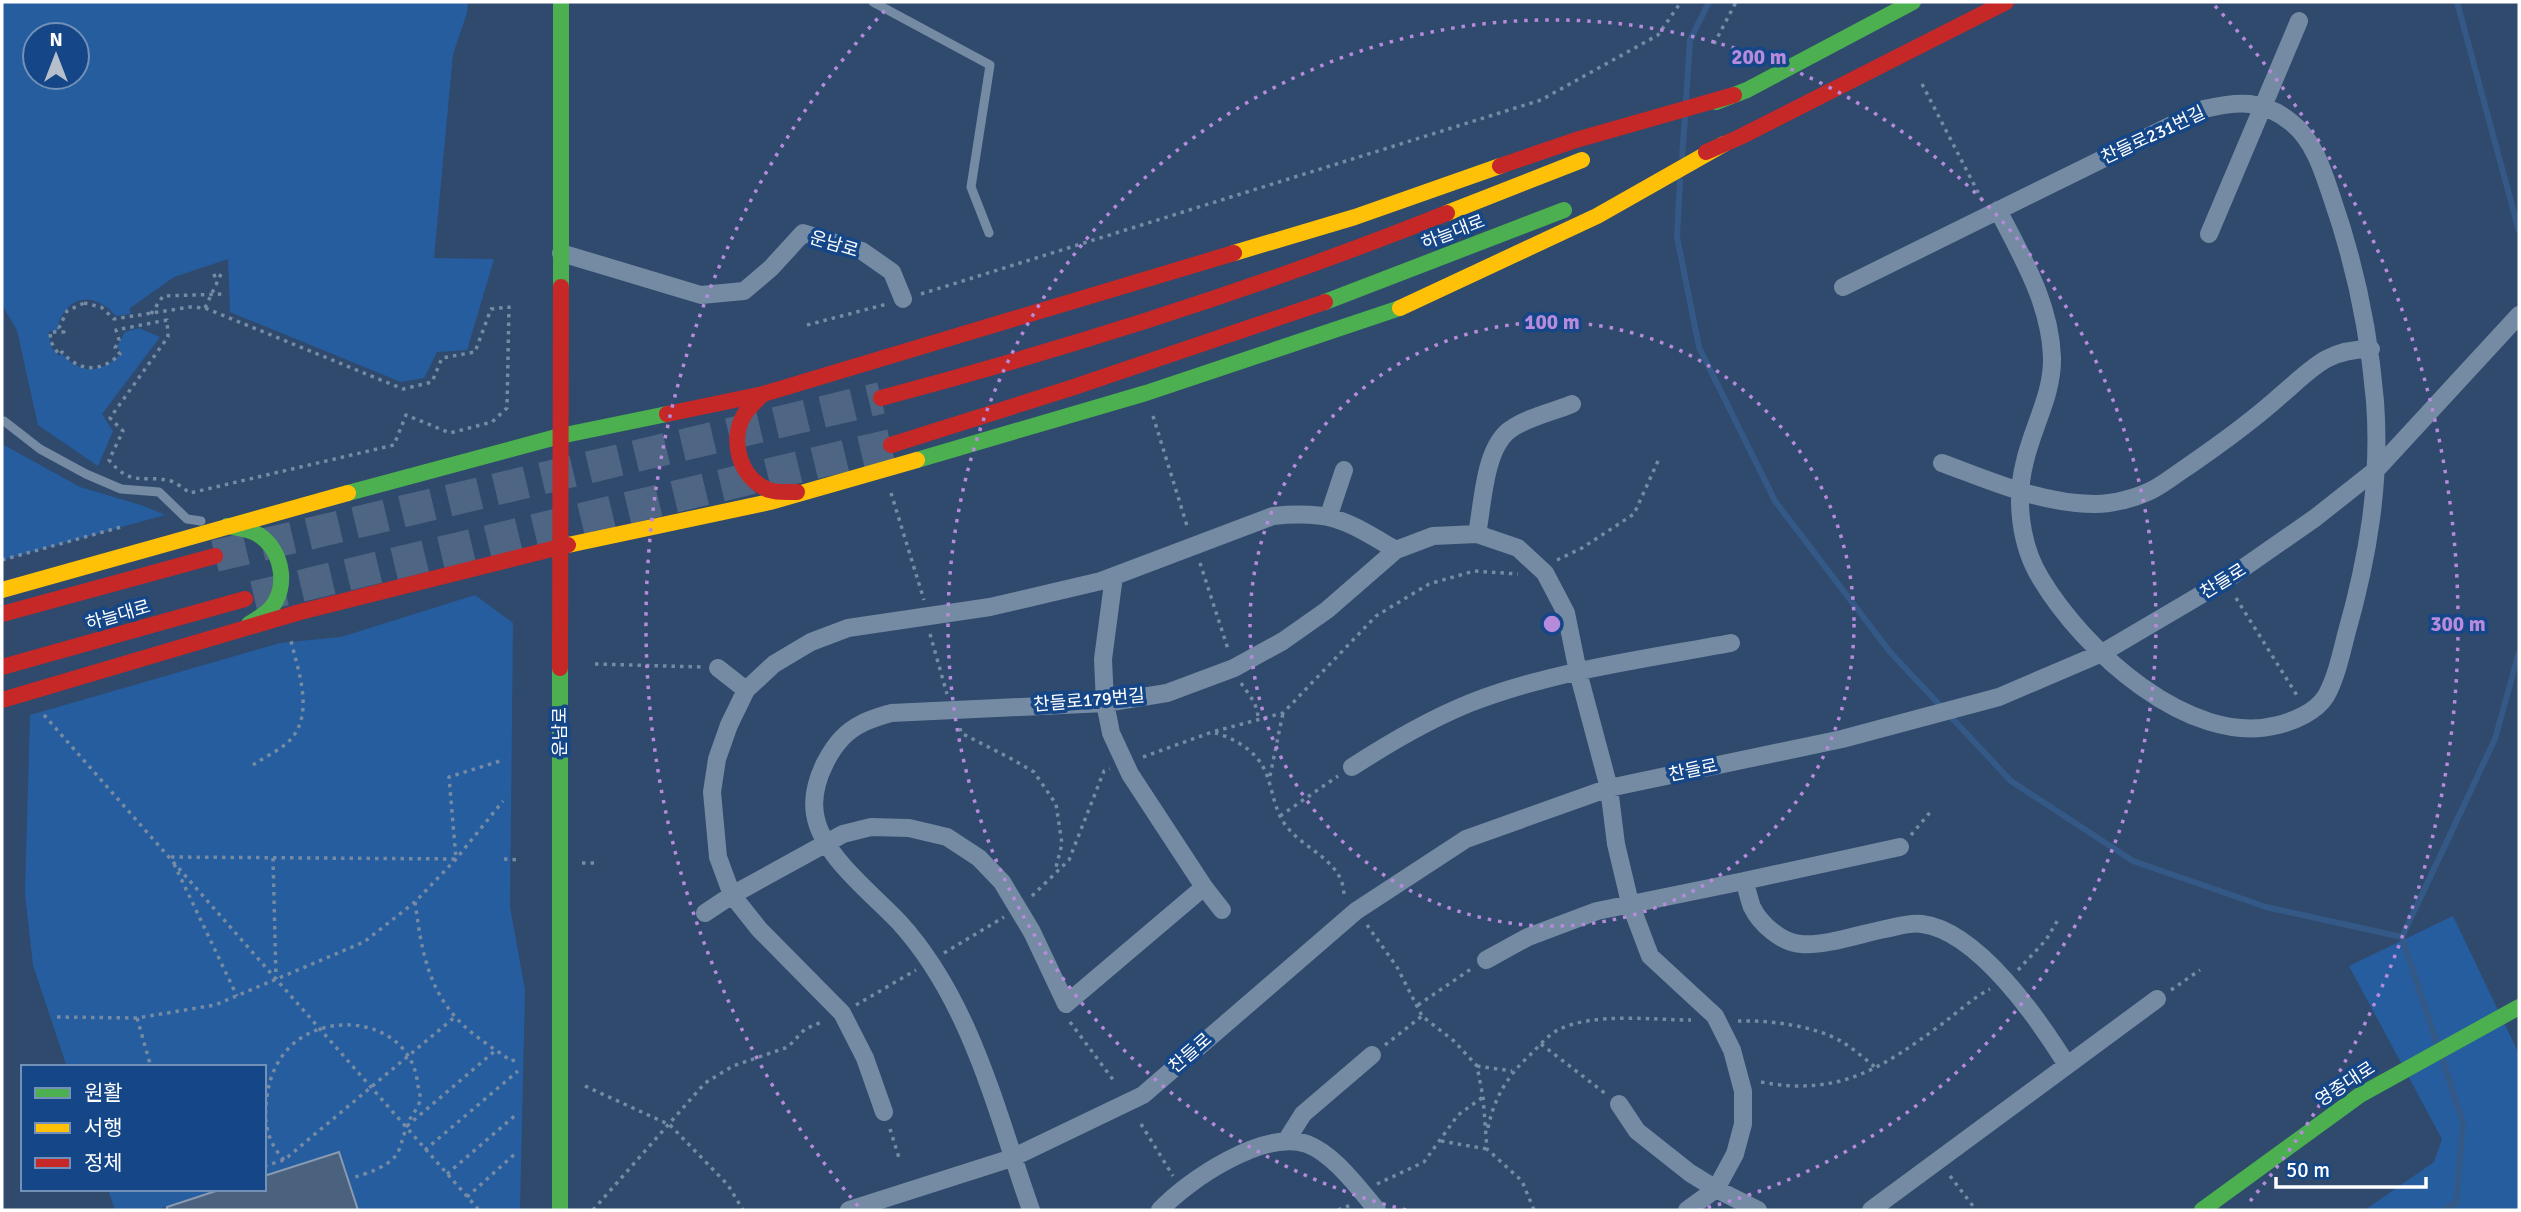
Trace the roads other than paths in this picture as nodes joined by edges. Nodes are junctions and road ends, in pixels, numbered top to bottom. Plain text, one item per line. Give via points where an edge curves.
1 (561, 2) edge
2 (873, 2) edge
3 (1913, 2) edge
4 (2006, 2) edge
5 (2299, 20) dead end
6 (1740, 92) junction
7 (2263, 106) junction
8 (1622, 143) dead end
9 (1597, 153) dead end
10 (1573, 206) dead end
11 (1993, 212) junction
12 (989, 233) dead end
13 (2209, 234) dead end
14 (561, 253) junction
15 (1843, 287) dead end
16 (902, 299) road end
17 (2519, 314) edge
18 (2371, 349) junction
19 (763, 394) junction
20 (881, 398) tunnel mouth
21 (1572, 404) dead end
22 (4, 421) dead end
23 (560, 436) junction
24 (891, 444) tunnel mouth
25 (1942, 463) dead end
26 (2377, 469) junction
27 (1344, 470) dead end
28 (2020, 491) junction
29 (806, 492) junction
30 (1329, 515) junction
31 (227, 526) junction
32 (1477, 534) junction
33 (560, 547) junction
34 (1396, 550) junction
35 (215, 556) tunnel mouth
36 (1114, 576) junction
37 (2, 590) edge
38 (245, 599) tunnel mouth
39 (2, 614) edge
40 (242, 629) junction
41 (1731, 643) dead end
42 (2102, 653) junction
43 (2, 667) edge
44 (718, 668) road end
45 (1578, 672) junction
46 (746, 690) junction
47 (2, 700) edge
48 (1105, 703) junction
49 (1352, 767) road end
50 (1609, 788) junction
51 (825, 843) junction
52 (1900, 847) road end
53 (1744, 881) junction
54 (1204, 887) junction
55 (732, 895) junction
56 (1630, 903) junction
57 (1222, 910) dead end
58 (705, 913) dead end
59 (1486, 960) road end
60 (2157, 999) road end
61 (2519, 1007) edge
62 (1372, 1055) road end
63 (2067, 1065) junction
64 (1619, 1104) road end
65 (884, 1112) road end
66 (1286, 1141) junction
67 (1012, 1158) junction
68 (1716, 1189) junction
69 (559, 1210) edge
70 (849, 1210) edge
71 (1031, 1210) edge
72 (1160, 1210) edge
73 (1377, 1210) edge
74 (1687, 1210) edge
75 (1758, 1210) edge
76 (1871, 1210) edge
77 (2202, 1210) edge

1 - 14 main road, 운남로
2 - 12 lane via 990,65 971,187
3 - 6 main road
4 - 29 main road via 1740,138 1606,199 1398,309 1146,393
5 - 7 street
6 - 8 main road
6 - 19 main road via 1610,130 1355,217
7 - 11 street, 찬들로231번길 via 2237,102 2204,109
7 - 13 street
7 - 18 street, 찬들로231번길 via 2293,123 2309,141 2323,169 2346,237
9 - 20 main road, 하늘대로 via 1332,260 1110,332
10 - 24 main road, 하늘대로 via 1314,306
11 - 15 street, 찬들로231번길
11 - 28 street, 찬들로231번길 via 2034,279 2048,324 2052,360
14 - 16 street, 운남로 via 701,295 744,291 803,233 862,251 892,272
14 - 23 main road, 운남로
17 - 26 street, 찬들로
18 - 26 street, 찬들로231번길
18 - 28 street via 2332,355 2153,490 2097,505
19 - 23 main road
19 - 29 main road via 744,414 736,451 756,482 771,491
21 - 32 street via 1513,427 1499,439
22 - 31 lane via 40,449 86,474 121,489 159,492 187,519
23 - 31 main road
23 - 33 main road, 운남로
25 - 28 street
26 - 42 street, 찬들로 via 2226,580
26 - 42 street, 찬들로231번길 via 2362,579 2337,667 2324,699 2296,720 2262,729 2227,728 2152,694
27 - 30 street
28 - 42 street, 찬들로231번길 via 2027,547 2040,577 2075,627
29 - 33 main road
30 - 34 street
30 - 36 street via 1273,516
31 - 37 main road
31 - 40 main road via 258,534 276,554 282,574 280,593 270,610
32 - 34 street, 찬들로179번길 via 1433,536
32 - 45 street, 찬들로179번길 via 1518,548 1545,573 1566,613
33 - 40 main road
33 - 69 main road, 운남로
34 - 48 street, 찬들로179번길 via 1327,610 1234,668 1167,692
35 - 39 main road, 하늘대로
36 - 46 street via 990,607 848,628 783,659
36 - 48 street via 1102,659
38 - 43 main road, 하늘대로
40 - 47 main road
41 - 45 street
42 - 50 street, 찬들로 via 1999,697 1872,731
44 - 46 street
45 - 49 street via 1470,703 1429,721
45 - 50 street, 찬들로179번길
46 - 55 street via 717,759 712,792 718,858
48 - 51 street, 찬들로179번길 via 891,713 858,725 832,750 817,782 815,814
48 - 54 street via 1111,733 1130,774
50 - 56 street, 찬들로179번길
50 - 67 street, 찬들로 via 1466,839 1356,911 1143,1095
51 - 54 street via 871,827 909,828 947,837 979,859 1002,882 1068,1012
51 - 55 street
51 - 67 street, 찬들로179번길 via 930,961 963,1019
52 - 53 street
53 - 56 street
53 - 63 street via 1753,908 1768,926 1783,939 1800,944 1922,924 1946,932 2007,981
54 - 57 street
55 - 58 street
55 - 65 street via 842,1013 865,1058
56 - 59 street via 1528,937
56 - 68 street, 찬들로179번길 via 1650,956 1715,1016 1732,1050 1743,1091 1743,1124 1735,1154
60 - 63 street
61 - 77 main road, 영종대로 via 2360,1095
62 - 66 street via 1303,1114
63 - 76 street
64 - 68 street via 1637,1131
66 - 72 street via 1264,1145 1213,1169
66 - 73 street via 1323,1153
67 - 70 street, 찬들로
67 - 71 street, 찬들로179번길
68 - 74 street
68 - 75 street

